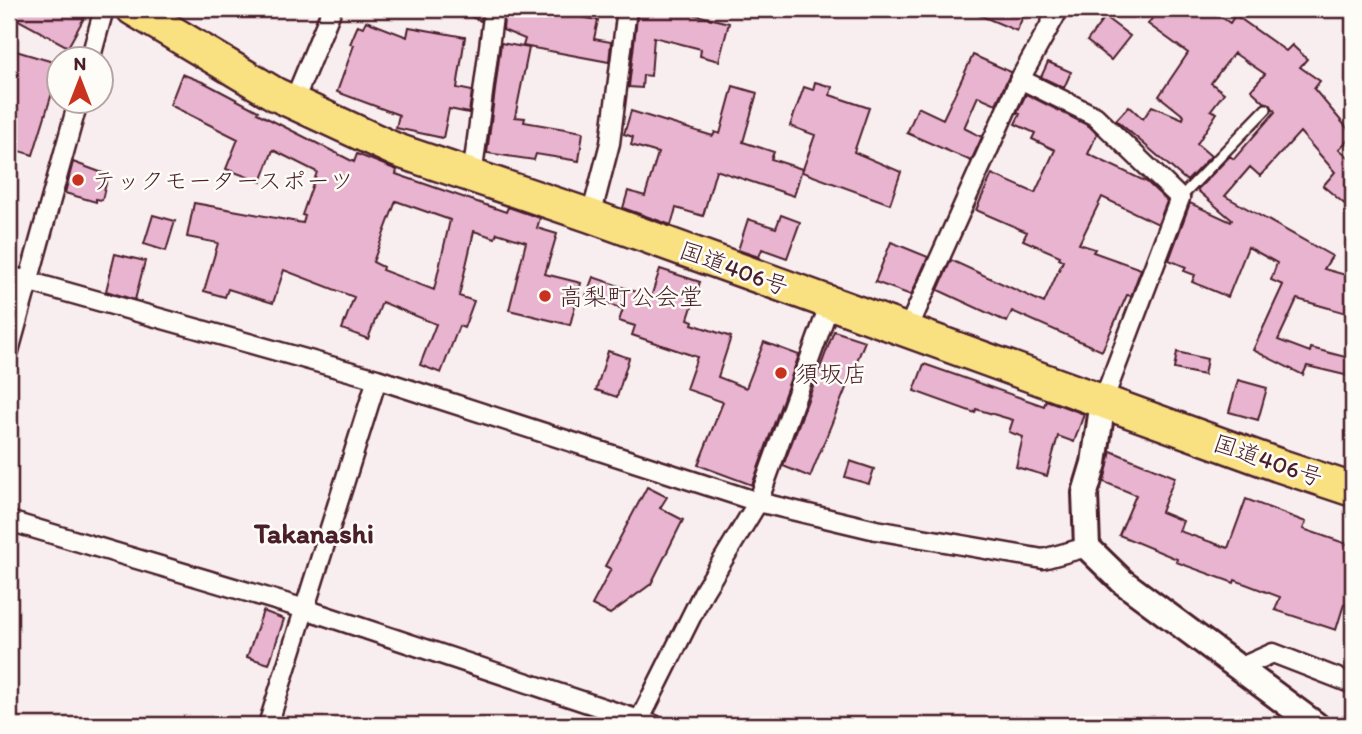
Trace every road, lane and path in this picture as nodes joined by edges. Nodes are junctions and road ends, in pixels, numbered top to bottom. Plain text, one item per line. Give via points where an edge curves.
1 (104, 9) edge
2 (133, 9) edge
3 (332, 9) edge
4 (494, 9) edge
5 (627, 9) edge
6 (1059, 9) edge
7 (94, 46) edge
8 (1020, 79) junction
9 (293, 103) junction
10 (1266, 109) dead end
11 (74, 116) edge
12 (472, 177) junction
13 (1180, 198) junction
14 (591, 216) junction
15 (9, 276) edge
16 (29, 282) junction
17 (830, 303) junction
18 (907, 331) junction
19 (9, 351) edge
20 (377, 379) junction
21 (1103, 401) junction
22 (1353, 490) edge
23 (758, 502) junction
24 (9, 521) edge
25 (1087, 547) junction
26 (305, 609) junction
27 (1239, 668) junction
28 (1353, 684) edge
29 (644, 723) edge
30 (268, 725) edge
31 (1316, 725) edge

1 - 7 street
2 - 9 highway, 国道406号
3 - 9 street
4 - 12 street
5 - 14 street via 610,143
6 - 8 street
8 - 13 street via 1095,116
8 - 18 street
9 - 12 highway, 国道406号 via 396,150
10 - 13 lane
11 - 16 street
12 - 14 highway, 国道406号
13 - 21 street
14 - 17 highway, 国道406号
15 - 16 street
16 - 19 street
16 - 20 street
17 - 18 highway, 国道406号
17 - 23 street
18 - 21 highway, 国道406号
20 - 23 street
20 - 26 street
21 - 22 highway, 国道406号
21 - 25 street via 1085,493
23 - 25 street via 876,530 1043,559
23 - 29 street via 704,591
24 - 26 street
25 - 27 street via 1123,582
26 - 29 street
26 - 30 street
27 - 28 street via 1273,653
27 - 31 street

